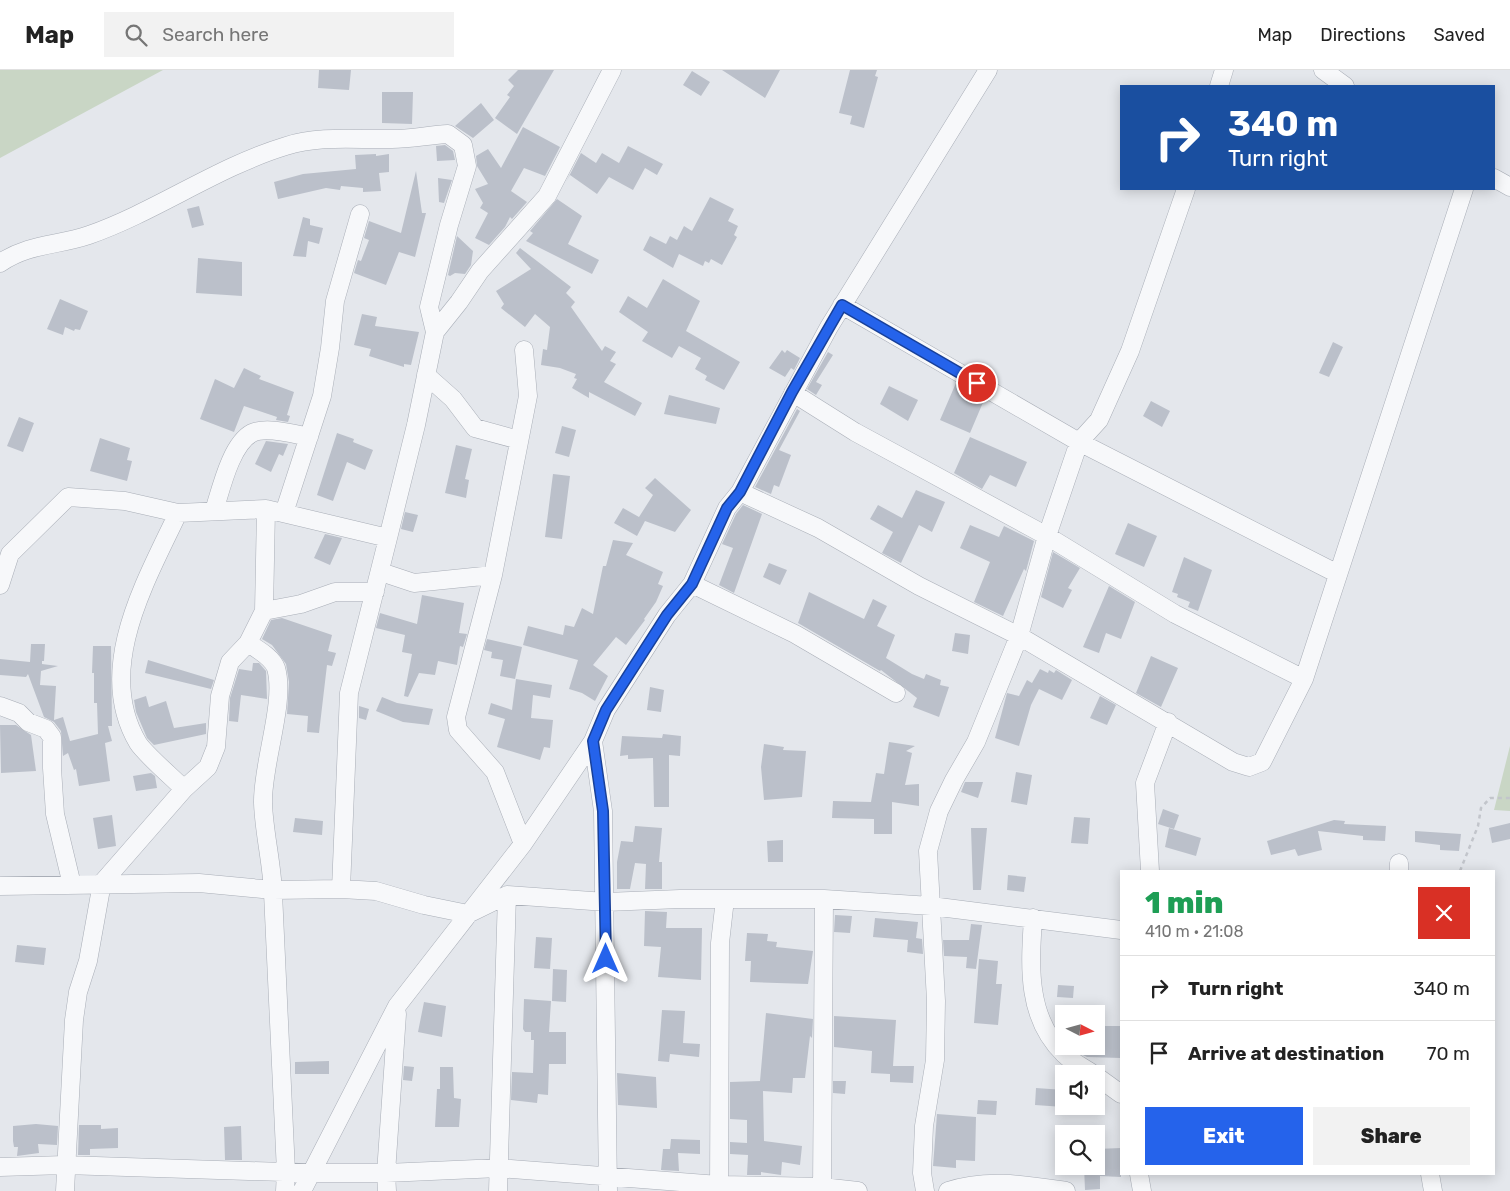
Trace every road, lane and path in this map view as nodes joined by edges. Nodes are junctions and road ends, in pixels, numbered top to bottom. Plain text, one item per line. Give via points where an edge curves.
1 (612, 70) edge
2 (988, 70) edge
3 (1224, 70) edge
4 (1323, 70) edge
5 (1219, 85) edge
6 (1344, 85) edge
7 (1495, 178) edge
8 (1510, 186) edge
9 (1186, 190) edge
10 (1464, 190) edge
11 (360, 214) dead end
12 (0, 264) edge
13 (842, 305) junction
14 (435, 332) junction
15 (524, 350) dead end
16 (426, 375) junction
17 (793, 393) junction
18 (309, 437) junction
19 (520, 440) junction
20 (1079, 442) junction
21 (740, 492) junction
22 (266, 509) junction
23 (214, 511) junction
24 (178, 512) junction
25 (284, 513) junction
26 (1048, 536) junction
27 (388, 538) junction
28 (10, 554) junction
29 (381, 572) junction
30 (1338, 574) junction
31 (493, 575) junction
32 (0, 576) edge
33 (692, 584) junction
34 (0, 585) edge
35 (375, 592) junction
36 (264, 612) junction
37 (1019, 636) junction
38 (248, 643) junction
39 (1304, 678) junction
40 (896, 693) dead end
41 (0, 706) edge
42 (1168, 722) junction
43 (593, 741) junction
44 (184, 789) junction
45 (1510, 798) edge
46 (523, 844) junction
47 (1150, 870) edge
48 (1460, 870) edge
49 (102, 883) junction
50 (72, 885) junction
51 (0, 886) edge
52 (341, 889) junction
53 (273, 890) junction
54 (507, 895) junction
55 (725, 899) junction
56 (824, 899) junction
57 (606, 902) junction
58 (932, 906) junction
59 (468, 914) junction
60 (1033, 918) junction
61 (1120, 930) edge
62 (397, 1006) junction
63 (1080, 1065) edge
64 (1105, 1082) edge
65 (1120, 1093) edge
66 (65, 1165) junction
67 (0, 1168) edge
68 (499, 1168) junction
69 (286, 1172) junction
70 (313, 1173) junction
71 (386, 1173) junction
72 (1139, 1175) edge
73 (1430, 1175) edge
74 (609, 1184) edge
75 (719, 1188) edge
76 (822, 1189) edge
77 (65, 1191) edge
78 (285, 1191) edge
79 (302, 1191) edge
80 (387, 1191) edge
81 (498, 1191) edge
82 (858, 1191) edge
83 (925, 1191) edge
84 (948, 1191) edge
85 (1066, 1191) edge
86 (1142, 1191) edge
87 (1433, 1191) edge

1 - 14 street via 547,196 480,271
2 - 13 street
3 - 5 street
4 - 6 street
7 - 8 street
9 - 20 street via 1130,351 1099,420
10 - 30 street
11 - 18 street via 335,301 322,396
12 - 14 street via 17,252 89,235 287,145 329,139 395,139 448,134 463,145 468,166 449,225 430,307
13 - 17 street
13 - 20 street
14 - 16 street
15 - 19 street via 528,396
16 - 19 street via 453,400 475,428
16 - 27 street
17 - 21 street
17 - 26 street via 855,432
18 - 23 street via 280,430 254,432 242,442 231,461
18 - 25 street
19 - 31 street
20 - 26 street
20 - 30 street
21 - 33 street via 727,508
21 - 37 street via 818,528 919,586
22 - 23 street
22 - 25 street
22 - 36 street
23 - 24 street
24 - 28 street via 126,501 68,497
24 - 44 street via 125,640 120,684 126,712 139,744
25 - 27 street
26 - 37 street
26 - 39 street via 1175,614
27 - 29 street
28 - 32 street
28 - 34 street
29 - 31 street via 414,583
29 - 35 street
30 - 39 street
31 - 46 street via 456,717 458,730 495,772
33 - 40 street via 795,634
33 - 43 street via 667,615 611,702
35 - 36 street via 335,592
35 - 52 street via 349,693
36 - 38 street
37 - 42 street
37 - 58 street via 976,742 939,811 928,851
38 - 44 street via 230,662 220,696 216,747 208,767
38 - 53 street via 276,666 278,685 265,766 263,802
39 - 42 street via 1262,762 1249,767 1233,762
41 - 50 street via 46,729 52,738 55,814
42 - 47 street via 1145,783
43 - 46 street
43 - 57 street via 603,811
44 - 49 street
45 - 48 path via 1490,798 1482,808
46 - 59 street
49 - 50 street
49 - 53 street via 199,882
49 - 66 street via 74,1020
50 - 51 street
52 - 53 street
52 - 59 street via 376,892
53 - 69 street
54 - 57 street
54 - 59 street
54 - 68 street
55 - 56 street
55 - 57 street
55 - 75 street via 720,943
56 - 58 street
56 - 76 street
57 - 74 street
58 - 60 street
58 - 83 street via 935,1060 924,1126 922,1173
59 - 62 street
60 - 61 street
60 - 63 street via 1030,964 1038,1017 1064,1054
62 - 70 street
62 - 71 street
64 - 65 street
66 - 67 street
66 - 69 street
66 - 77 street
68 - 71 street
68 - 74 street via 553,1171
68 - 81 street
69 - 70 street
69 - 78 street
70 - 71 street
70 - 79 street
71 - 80 street
72 - 86 street
73 - 87 street
74 - 75 street
75 - 76 street
76 - 82 street
84 - 85 street via 987,1183

